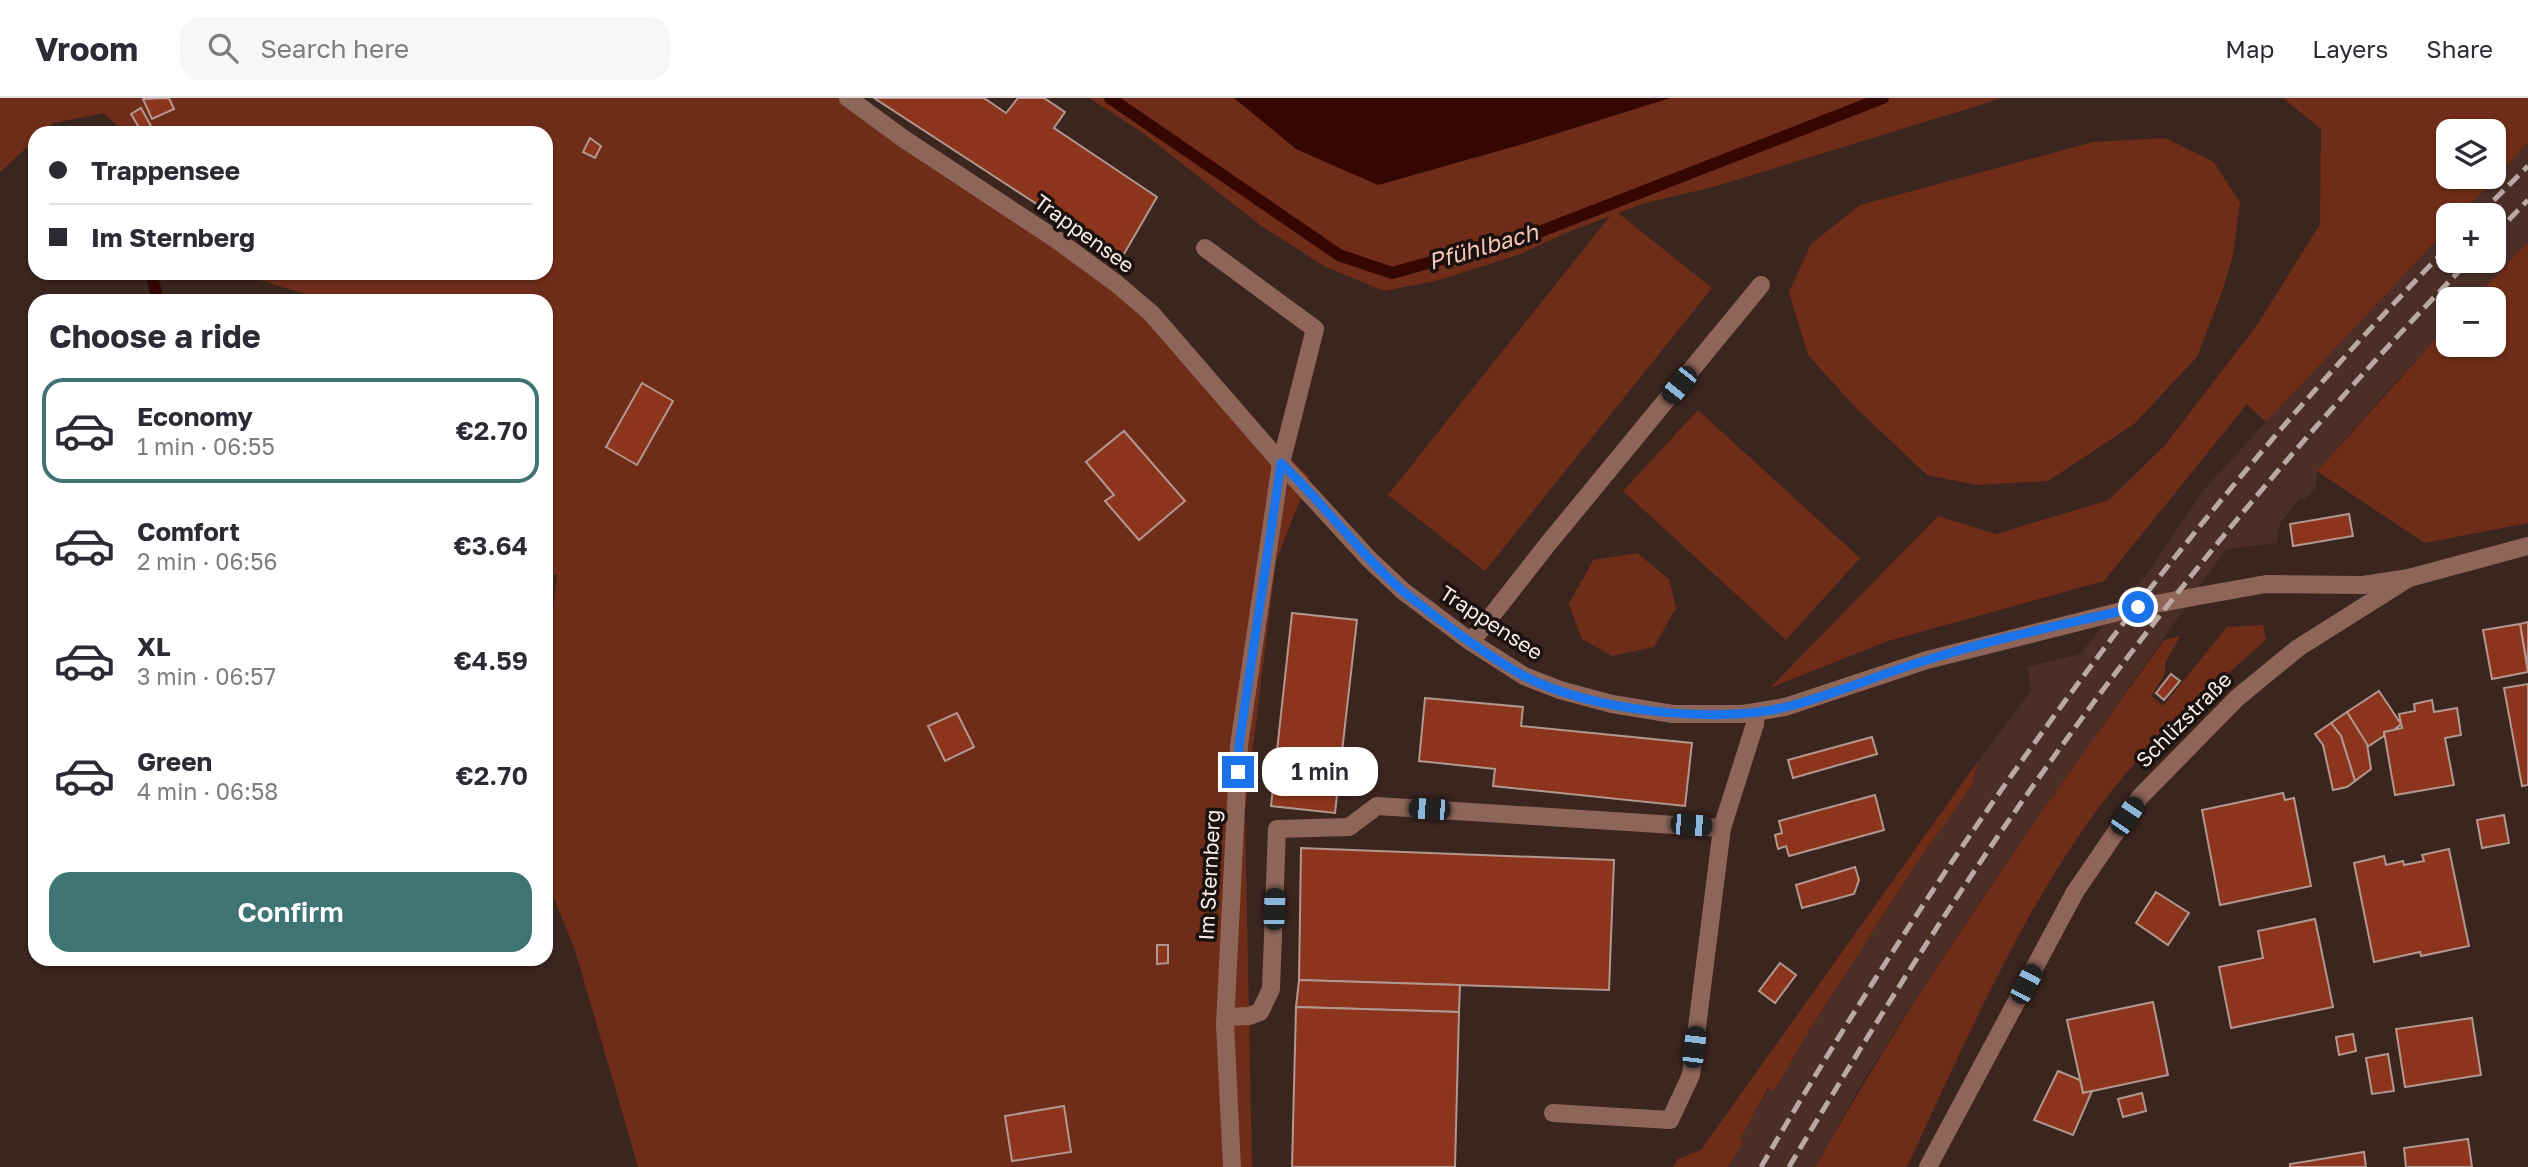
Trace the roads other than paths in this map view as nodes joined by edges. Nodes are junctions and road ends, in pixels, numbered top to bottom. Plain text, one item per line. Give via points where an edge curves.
1 (848, 98) edge
2 (1205, 248) dead end
3 (1761, 285) dead end
4 (1281, 463) junction
5 (2528, 546) edge
6 (2409, 578) junction
7 (1471, 642) junction
8 (1756, 712) junction
9 (1722, 828) junction
10 (1226, 1017) junction
11 (1553, 1113) dead end
12 (1232, 1167) edge
13 (1928, 1167) edge

1 - 4 street, Trappensee via 1057,240 1152,313
2 - 4 street, Im Sternberg via 1315,329
3 - 7 street
4 - 7 street, Trappensee via 1369,559
4 - 10 street, Im Sternberg via 1239,745
5 - 6 street, Schlizstraße
6 - 8 street, Trappensee via 2363,585 2266,584 2138,607 1927,660 1795,704
6 - 13 street, Schlizstraße via 2298,649 2237,698 2140,797 2075,892
7 - 8 street, Trappensee via 1524,676 1612,704 1673,714
8 - 9 street
9 - 10 street via 1377,806 1349,827 1277,829 1271,989 1259,1012
9 - 11 street via 1691,1075 1670,1120
10 - 12 street, Im Sternberg

